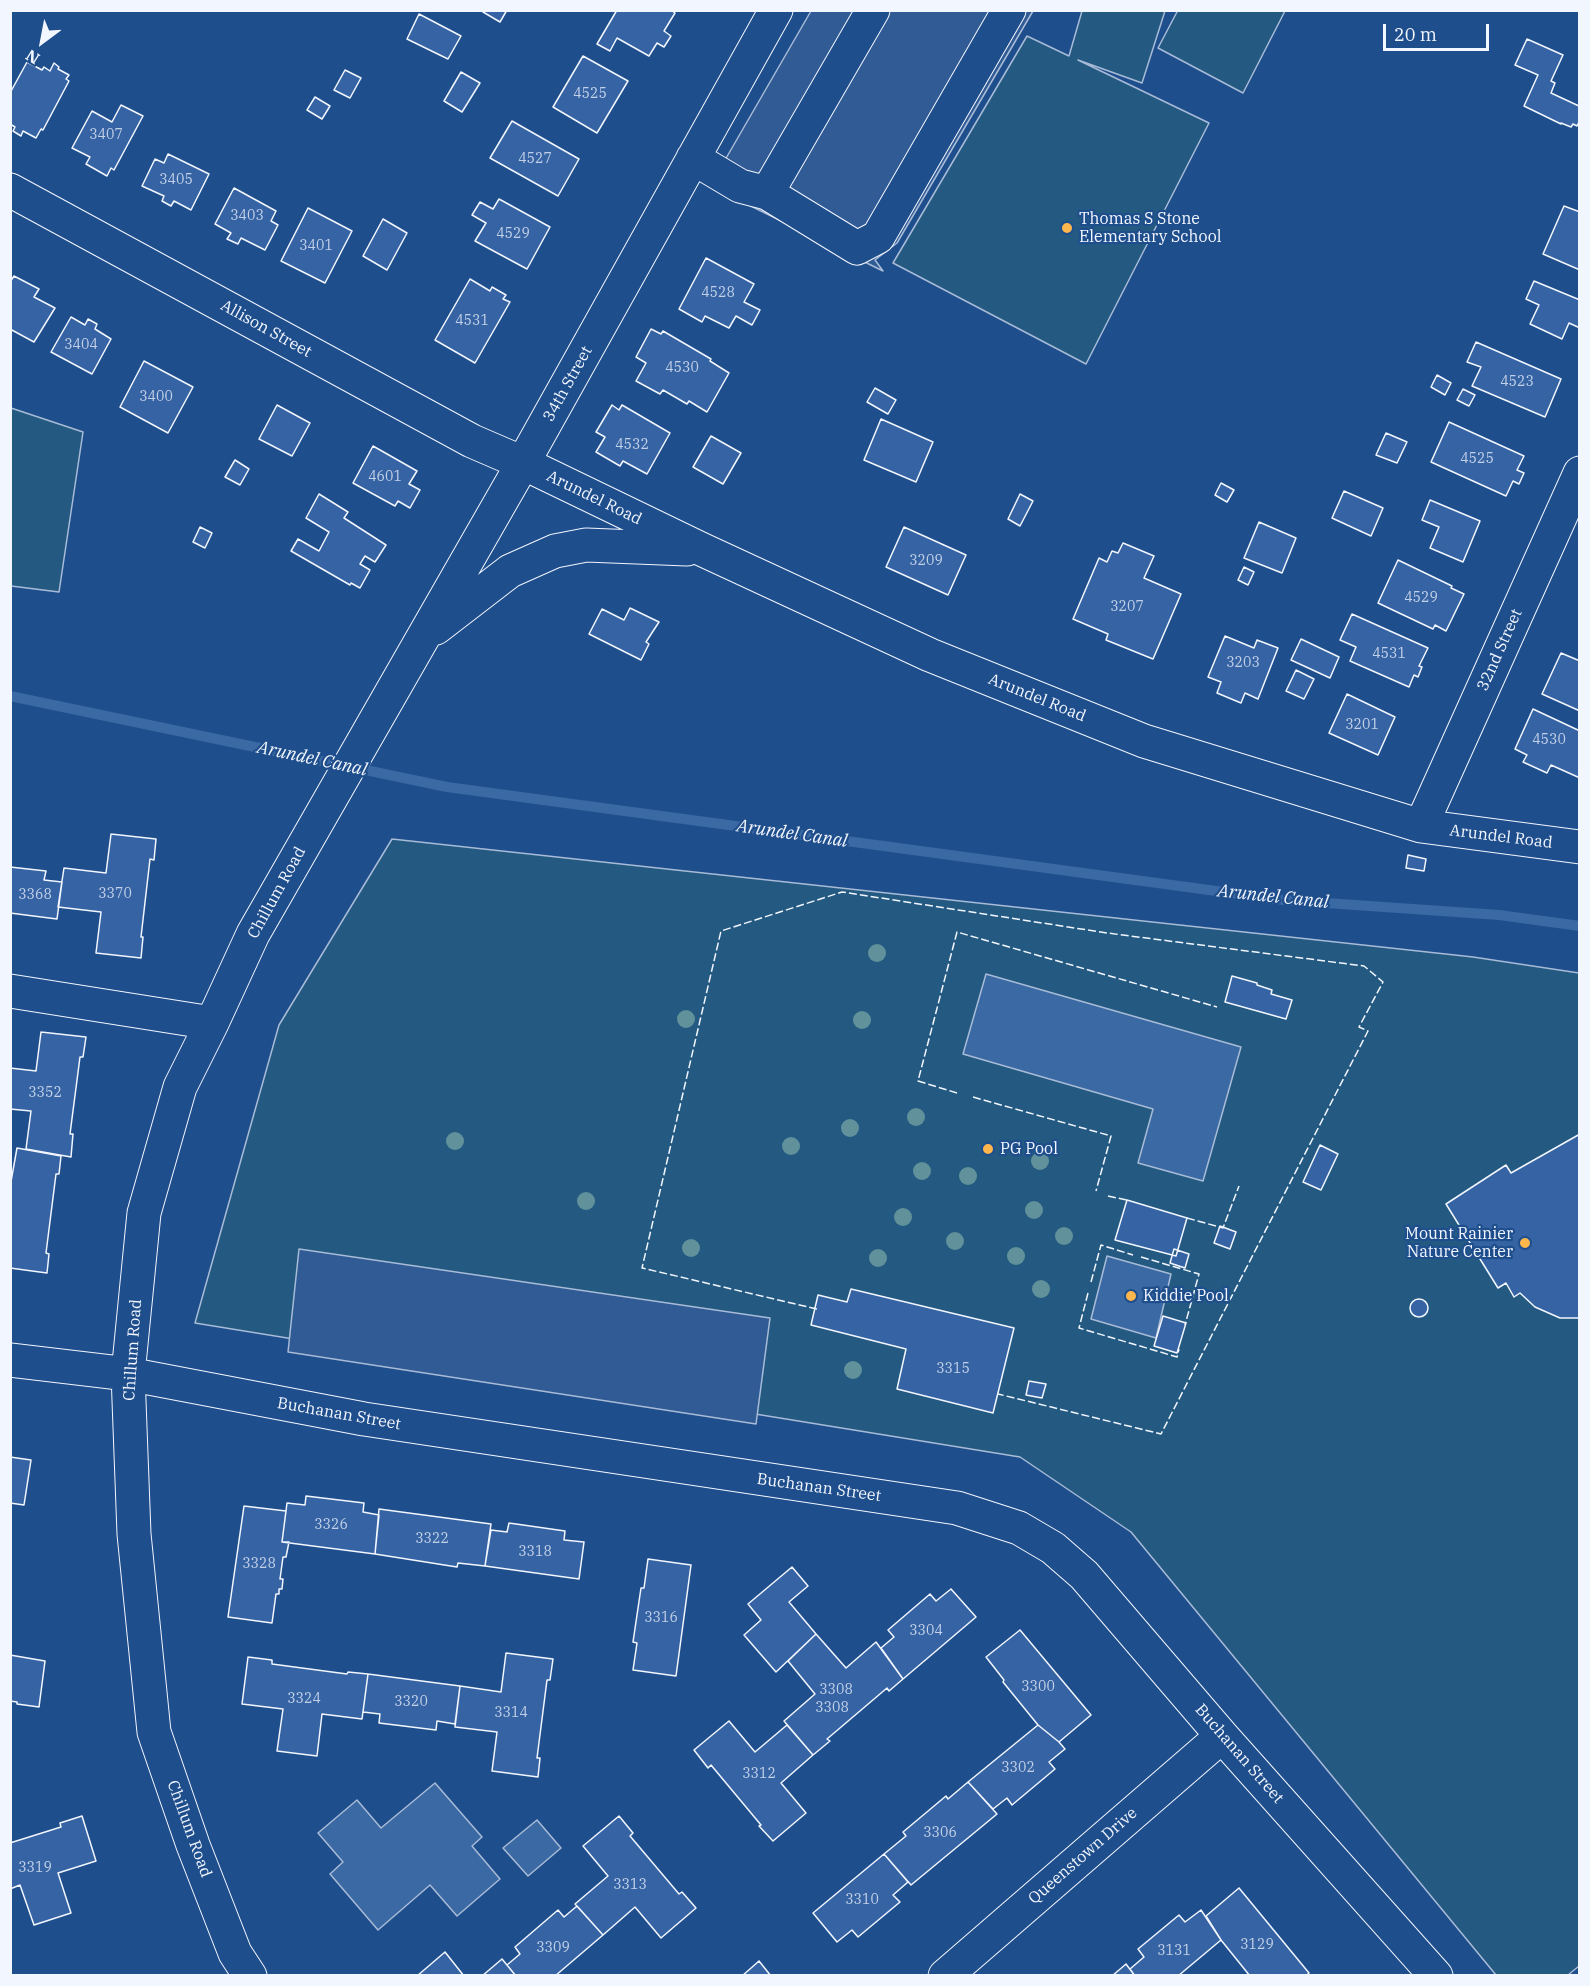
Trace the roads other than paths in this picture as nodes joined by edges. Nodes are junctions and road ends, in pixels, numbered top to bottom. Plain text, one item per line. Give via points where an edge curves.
1 (776, 10) edge
2 (873, 10) edge
3 (1009, 10) edge
4 (693, 158) junction
5 (10, 190) edge
6 (767, 193) junction
7 (523, 463) junction
8 (1580, 473) edge
9 (700, 549) junction
10 (423, 638) junction
11 (357, 755) joint
12 (1421, 826) junction
13 (1580, 847) edge
14 (10, 991) edge
15 (212, 1023) junction
16 (10, 1360) edge
17 (128, 1374) junction
18 (1222, 1736) junction
19 (250, 1976) edge
20 (945, 1976) edge
21 (1436, 1976) edge

1 - 4 street, 34th Street
2 - 6 street
3 - 6 street via 878,237 857,248
4 - 6 street via 740,186
4 - 7 street, 34th Street
5 - 7 street, Allison Street via 472,441
7 - 9 street, Arundel Road
7 - 10 street, 34th Street
8 - 12 street, 32nd Street
9 - 10 street via 586,545 555,551 510,571
9 - 12 street, Arundel Road via 930,656 1144,741
10 - 11 street, 34th Street
11 - 15 street, Chillum Road via 253,934
12 - 13 street, Arundel Road
14 - 15 street
15 - 17 street, Chillum Road via 180,1087 144,1213
16 - 17 street, Buchanan Street
17 - 18 street, Buchanan Street via 364,1419 957,1508 1019,1528 1053,1548 1084,1575
17 - 19 street, Chillum Road via 134,1534 154,1732 235,1953
18 - 20 street, Queenstown Drive
18 - 21 street, Buchanan Street

